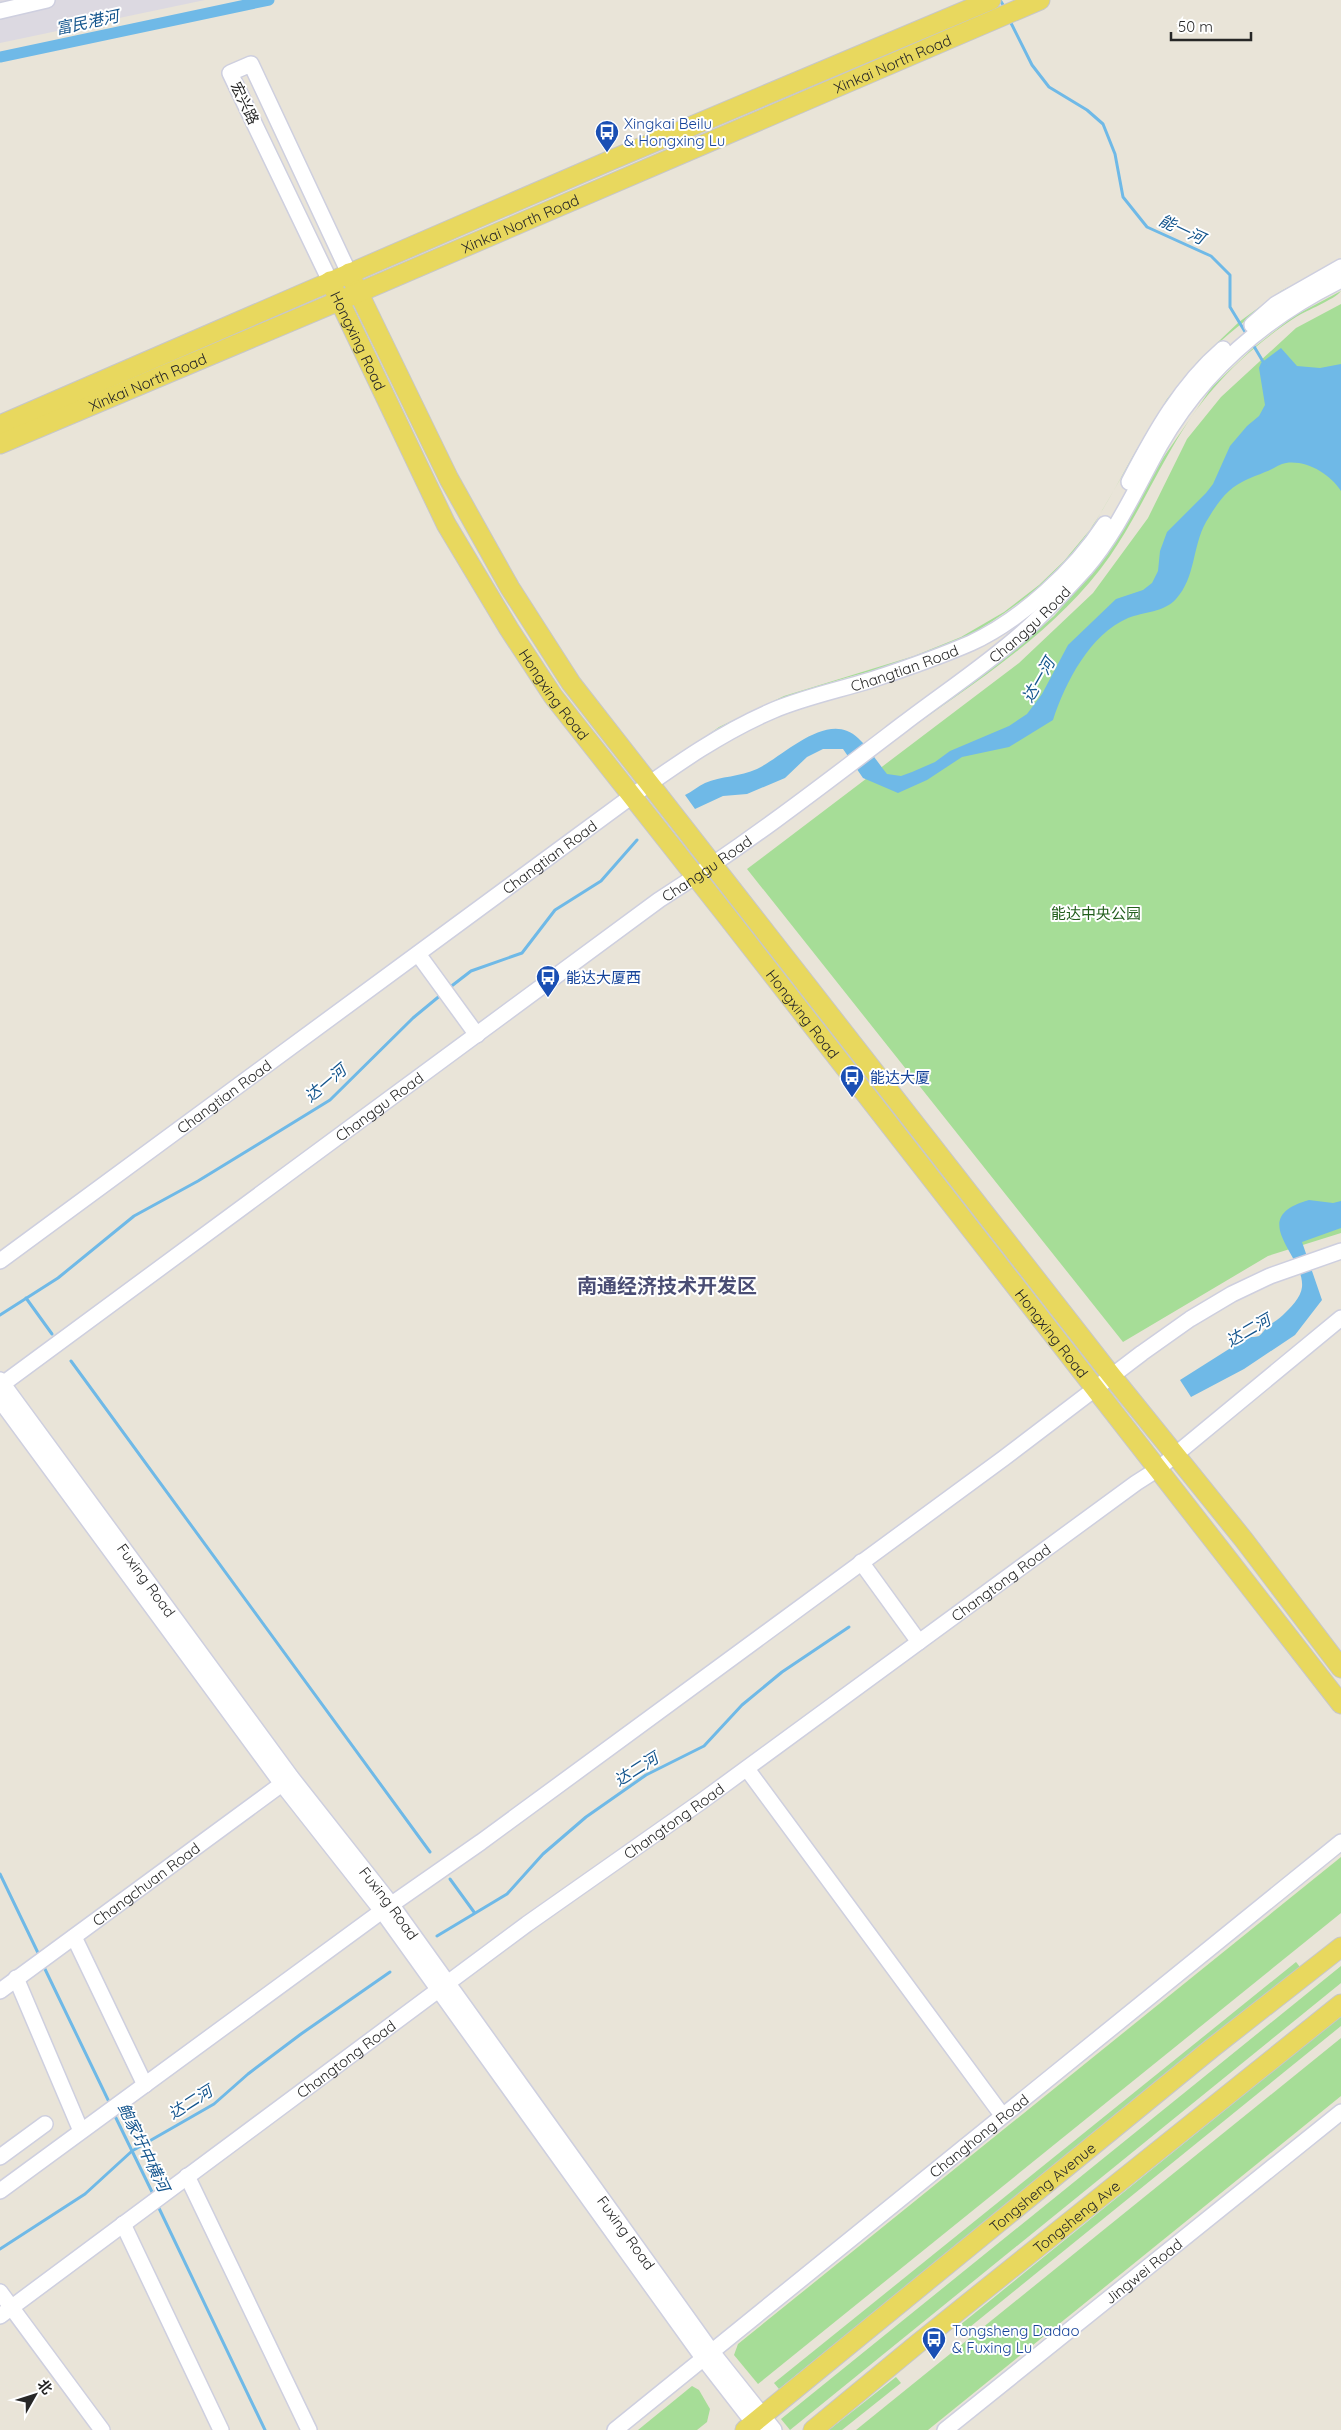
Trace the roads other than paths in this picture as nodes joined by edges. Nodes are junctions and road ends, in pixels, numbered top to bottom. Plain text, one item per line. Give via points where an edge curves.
1 (48, 0) edge
2 (991, 0) edge
3 (1040, 0) edge
4 (0, 11) edge
5 (1341, 267) edge
6 (349, 273) junction
7 (1341, 280) edge
8 (330, 281) junction
9 (358, 293) junction
10 (339, 301) junction
11 (0, 424) edge
12 (0, 444) edge
13 (651, 782) junction
14 (632, 796) junction
15 (712, 865) junction
16 (696, 877) junction
17 (418, 954) junction
18 (477, 1035) junction
19 (1341, 1251) edge
20 (0, 1261) edge
21 (1341, 1318) edge
22 (1111, 1375) junction
23 (1, 1383) edge
24 (1094, 1388) junction
25 (0, 1400) edge
26 (1175, 1455) junction
27 (1158, 1469) junction
28 (861, 1562) junction
29 (919, 1642) junction
30 (1341, 1668) edge
31 (1341, 1704) edge
32 (747, 1769) junction
33 (287, 1780) junction
34 (1341, 1842) edge
35 (387, 1908) junction
36 (74, 1937) junction
37 (1341, 1947) edge
38 (16, 1978) junction
39 (444, 1986) junction
40 (0, 1991) edge
41 (1341, 2004) edge
42 (139, 2089) junction
43 (1341, 2112) edge
44 (1002, 2115) junction
45 (45, 2124) dead end
46 (87, 2127) junction
47 (0, 2157) edge
48 (183, 2179) junction
49 (0, 2191) edge
50 (128, 2220) junction
51 (0, 2292) edge
52 (6, 2312) edge
53 (708, 2355) junction
54 (759, 2426) edge
55 (102, 2430) edge
56 (221, 2430) edge
57 (309, 2430) edge
58 (615, 2430) edge
59 (813, 2430) edge
60 (945, 2430) edge

1 - 4 street
2 - 6 main road, Xinkai North Road
3 - 9 main road, Xinkai North Road
5 - 13 street, Changtian Road via 1276,304 1212,358 1182,391 1096,539 1052,587 1008,622 972,643 872,680 776,709 713,740
6 - 8 main road, Xinkai North Road
6 - 8 street, 宏兴路 via 251,64 230,73
6 - 9 main road, Hongxing Road
7 - 15 street, Changgu Road via 1264,327 1221,363 1161,444 1127,510 1084,570 1023,633 851,765
8 - 10 main road, Hongxing Road
8 - 11 main road, Xinkai North Road
9 - 10 main road, Xinkai North Road
9 - 13 main road, Hongxing Road via 449,478 510,588 572,683
10 - 12 main road, Xinkai North Road
10 - 14 main road, Hongxing Road via 446,524 508,629 552,696
13 - 14 street, Changtian Road
13 - 15 main road, Hongxing Road
14 - 16 main road, Hongxing Road
14 - 17 street, Changtian Road
15 - 16 street, Changgu Road
15 - 22 main road, Hongxing Road
16 - 18 street, Changgu Road
16 - 24 main road, Hongxing Road
17 - 18 street
17 - 20 street, Changtian Road
18 - 23 street, Changgu Road
19 - 22 street via 1232,1294 1190,1319
21 - 26 street, Changtong Road
22 - 24 street
22 - 26 main road, Hongxing Road
23 - 33 street, Fuxing Road
24 - 27 main road, Hongxing Road
24 - 28 street
25 - 33 street, Fuxing Road
26 - 27 street, Changtong Road
26 - 30 main road, Hongxing Road
27 - 29 street, Changtong Road
27 - 31 main road, Hongxing Road
28 - 29 street
28 - 35 street
29 - 32 street, Changtong Road
32 - 39 street, Changtong Road
32 - 44 street
33 - 35 street, Fuxing Road
33 - 36 street, Changchuan Road
34 - 44 street, Changhong Road
35 - 39 street, Fuxing Road
35 - 42 street
36 - 38 street, Changchuan Road
36 - 42 street
37 - 54 main road, Tongsheng Avenue via 1205,2054
38 - 40 street, Changchuan Road
38 - 46 street
39 - 48 street, Changtong Road
39 - 53 street, Fuxing Road
41 - 59 main road, Tongsheng Ave
42 - 46 street
43 - 60 street, Jingwei Road
44 - 53 street, Changhong Road
45 - 47 street
46 - 49 street
48 - 50 street, Changtong Road
48 - 57 street
50 - 52 street, Changtong Road
50 - 56 street
51 - 52 street
52 - 55 street
53 - 54 street, Fuxing Road
53 - 58 street, Changhong Road

